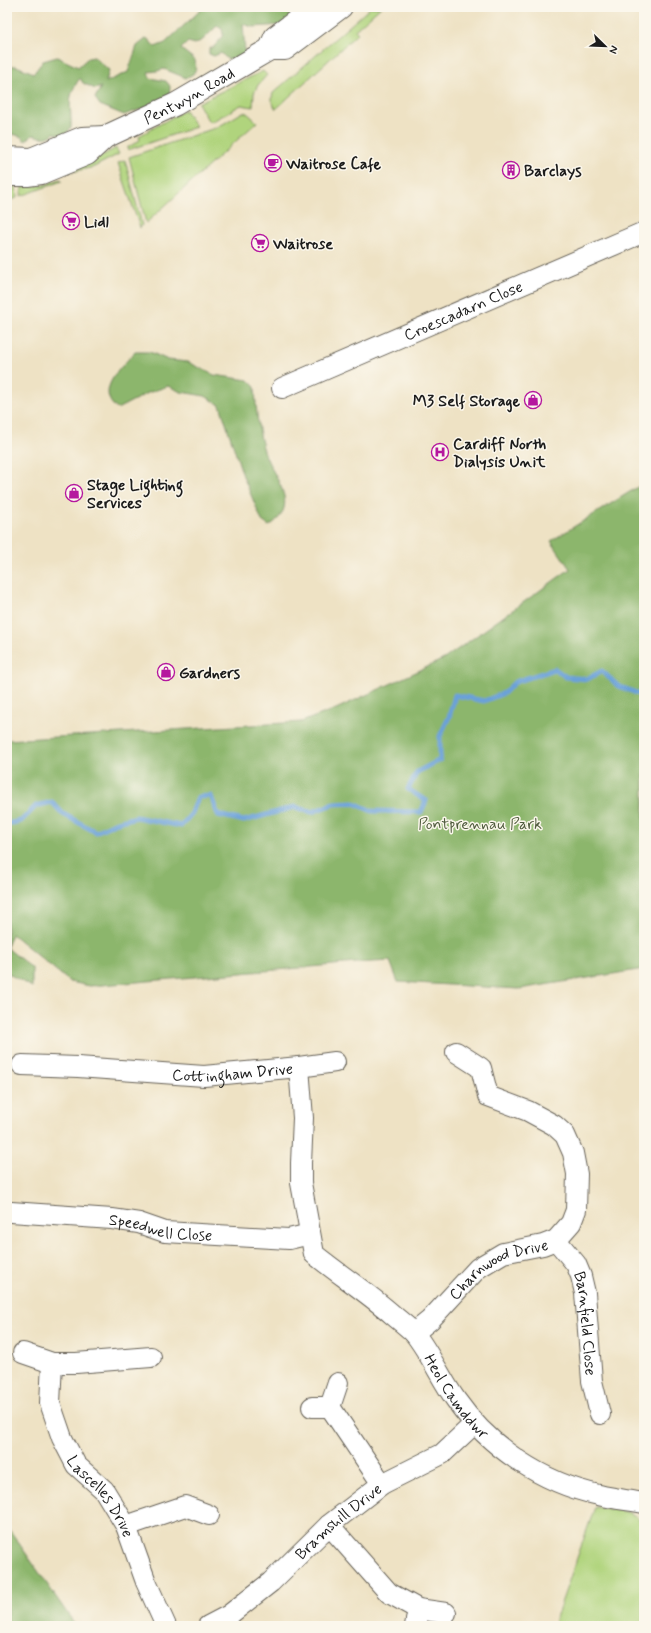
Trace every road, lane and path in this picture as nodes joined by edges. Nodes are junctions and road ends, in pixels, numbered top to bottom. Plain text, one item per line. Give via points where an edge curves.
1 (315, 7) edge
2 (341, 7) edge
3 (270, 49) junction
4 (105, 137) junction
5 (7, 158) edge
6 (7, 173) edge
7 (644, 232) edge
8 (282, 388) dead end
9 (456, 1052) dead end
10 (335, 1062) dead end
11 (22, 1065) dead end
12 (299, 1067) junction
13 (11, 1212) dead end
14 (310, 1234) junction
15 (556, 1240) junction
16 (414, 1333) junction
17 (23, 1353) dead end
18 (152, 1357) dead end
19 (52, 1363) junction
20 (338, 1383) dead end
21 (600, 1414) dead end
22 (474, 1424) junction
23 (382, 1484) junction
24 (644, 1503) edge
25 (209, 1515) dead end
26 (329, 1525) junction
27 (126, 1526) junction
28 (446, 1613) dead end
29 (416, 1617) edge
30 (166, 1626) edge
31 (208, 1626) edge

1 - 3 street, Pentwyn Road via 275,37
2 - 3 street, Pentwyn Road via 286,49
3 - 4 street, Pentwyn Road via 176,104
4 - 5 street, Pentwyn Road via 82,138 31,159
4 - 6 street, Pentwyn Road via 87,154 49,170 27,175
7 - 8 street, Croescadarn Close
9 - 15 street, Charnwood Drive via 481,1068 488,1096 528,1111 554,1125 565,1135 574,1152 577,1174 576,1210 571,1223
10 - 12 street
11 - 12 street, Cottingham Drive via 204,1076
12 - 14 street, Cottingham Drive via 304,1118 301,1183
13 - 14 street, Speedwell Close via 112,1219 139,1223 165,1232 289,1239
14 - 16 street, Heol Camddwr via 314,1254 346,1280 372,1296
15 - 16 street, Charnwood Drive via 504,1253 478,1268 430,1320
15 - 21 street, Barnfield Close via 576,1264 581,1276 585,1293 592,1381
16 - 22 street, Heol Camddwr via 455,1399
17 - 19 street
18 - 19 street
19 - 27 street, Lascelles Drive via 50,1403 62,1438 76,1465 104,1490
20 - 23 street via 321,1407
22 - 23 street, Bramshill Drive via 442,1454
22 - 24 street, Heol Camddwr via 504,1450 542,1475 599,1495
23 - 26 street, Bramshill Drive
25 - 27 street via 185,1506
26 - 29 street via 389,1593
26 - 31 street, Bramshill Drive via 271,1582 229,1615
27 - 30 street, Lascelles Drive via 146,1582
28 - 29 street

